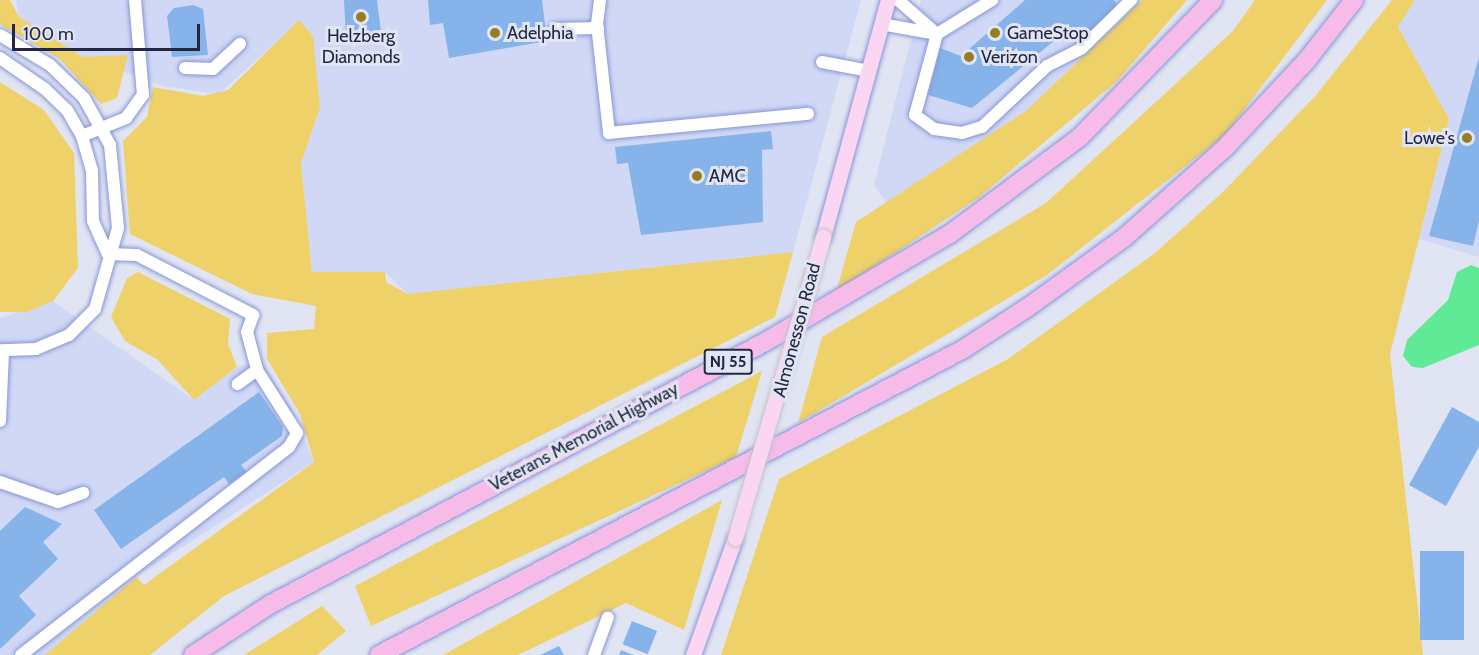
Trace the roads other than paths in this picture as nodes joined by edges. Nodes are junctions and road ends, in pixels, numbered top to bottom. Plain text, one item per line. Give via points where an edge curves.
1 (135, 0) edge
2 (600, 0) edge
3 (888, 0) edge
4 (898, 0) edge
5 (992, 0) edge
6 (1131, 0) edge
7 (1213, 0) edge
8 (1354, 0) edge
9 (881, 24) junction
10 (598, 28) junction
11 (555, 29) dead end
12 (937, 34) junction
13 (0, 35) edge
14 (240, 44) dead end
15 (0, 58) edge
16 (822, 62) dead end
17 (185, 68) dead end
18 (869, 71) junction
19 (808, 114) dead end
20 (100, 127) junction
21 (82, 136) junction
22 (108, 254) junction
23 (2, 350) edge
24 (258, 370) junction
25 (237, 384) dead end
26 (0, 421) edge
27 (0, 482) edge
28 (83, 493) dead end
29 (608, 617) dead end
30 (21, 655) edge
31 (193, 655) edge
32 (379, 655) edge
33 (594, 655) edge
34 (693, 655) edge

1 - 20 street via 143,95 126,118
2 - 10 street
3 - 9 main road, Almonesson Road
4 - 12 street
5 - 12 street
6 - 12 street via 1082,48 1047,66 982,127 962,133 934,129 915,116
7 - 31 highway, Veterans Memorial Highway / NJ 55 via 1080,137 941,240 765,342 271,604
8 - 32 highway via 1307,60 1225,148 1117,244 1027,308 962,350
9 - 12 street
9 - 18 main road, Almonesson Road
10 - 11 street
10 - 19 street via 609,133
13 - 20 street via 50,65 84,98
14 - 17 street via 213,69
15 - 21 street via 45,89
16 - 18 street
18 - 34 main road, Almonesson Road, bridge via 735,538
20 - 21 street
20 - 22 street via 110,145 117,190 118,228
21 - 22 street via 92,170 93,221
22 - 23 street via 95,309 69,335 36,349
22 - 24 street via 137,255 253,315 247,333
23 - 26 street
24 - 25 street
24 - 30 street via 297,433 290,447
27 - 28 street via 58,502
29 - 33 street

